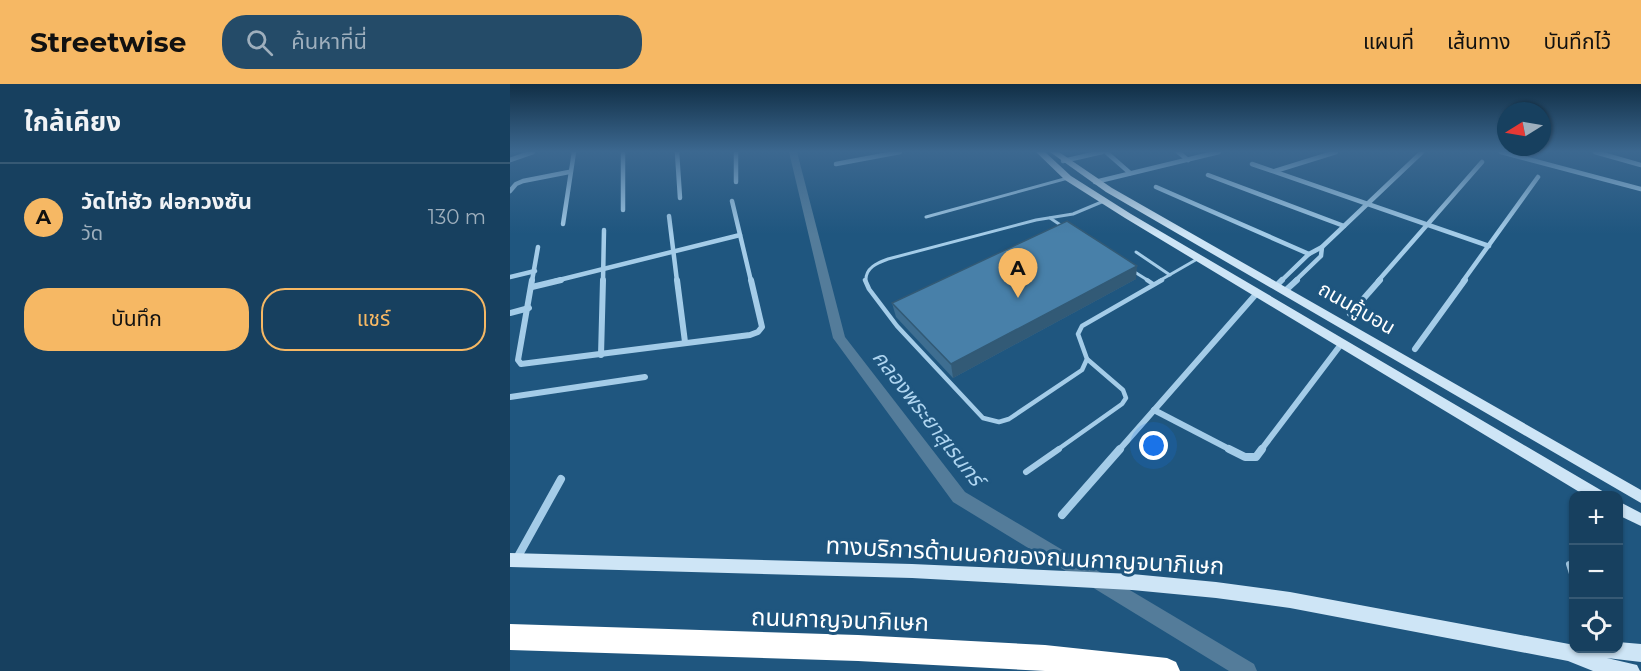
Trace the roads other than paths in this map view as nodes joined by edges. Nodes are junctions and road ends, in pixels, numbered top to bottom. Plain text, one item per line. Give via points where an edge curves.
1 (531, 179) edge
2 (568, 179) edge
3 (623, 179) edge
4 (679, 179) edge
5 (1063, 179) edge
6 (1070, 179) edge
7 (1091, 179) edge
8 (1105, 179) edge
9 (1220, 179) edge
10 (1296, 179) edge
11 (1394, 179) edge
12 (1467, 179) edge
13 (1536, 179) edge
14 (1605, 179) edge
15 (1095, 182) junction
16 (1156, 187) dead end
17 (1641, 189) edge
18 (510, 191) edge
19 (680, 198) dead end
20 (732, 201) dead end
21 (1104, 201) junction
22 (1368, 204) junction
23 (623, 210) dead end
24 (669, 216) dead end
25 (926, 217) dead end
26 (1050, 218) junction
27 (563, 224) dead end
28 (1428, 225) junction
29 (1344, 226) junction
30 (604, 230) dead end
31 (1068, 230) edge
32 (740, 235) junction
33 (1489, 246) junction
34 (538, 247) dead end
35 (1322, 247) junction
36 (673, 252) junction
37 (1136, 252) dead end
38 (1309, 254) junction
39 (1198, 258) junction
40 (1125, 266) edge
41 (602, 270) junction
42 (535, 271) junction
43 (1170, 275) junction
44 (510, 277) edge
45 (1153, 284) junction
46 (532, 287) junction
47 (1280, 289) junction
48 (1257, 293) junction
49 (529, 308) junction
50 (510, 313) edge
51 (1350, 314) dead end
52 (685, 342) junction
53 (1342, 343) junction
54 (1414, 349) dead end
55 (601, 355) junction
56 (1087, 359) junction
57 (645, 377) dead end
58 (510, 397) edge
59 (1154, 410) junction
60 (1026, 472) dead end
61 (561, 479) dead end
62 (1592, 491) edge
63 (1641, 497) edge
64 (1623, 510) edge
65 (1062, 515) dead end
66 (1641, 520) edge
67 (513, 560) edge
68 (510, 637) edge
69 (1623, 651) edge
70 (1568, 652) joint
71 (1641, 653) edge
72 (1167, 671) edge
73 (1631, 671) edge

1 - 18 street via 516,184
2 - 27 street
3 - 23 street
4 - 19 street
5 - 25 lane
6 - 21 main road, ถนนคู้บอน
7 - 15 main road, ถนนคู้บอน
8 - 15 street
9 - 29 street
10 - 22 street
11 - 22 street
12 - 28 street
13 - 33 street
14 - 17 street
15 - 47 main road, ถนนคู้บอน
16 - 38 street
20 - 32 street
21 - 26 lane via 1073,214
21 - 39 main road, ถนนคู้บอน
22 - 28 street
22 - 29 street
24 - 36 street
26 - 31 lane
26 - 56 lane via 878,262 867,272 866,285 891,320 983,418 993,422 1009,418 1082,370
28 - 33 street
28 - 51 street
29 - 35 street
30 - 41 street
32 - 36 street
32 - 52 street via 762,327 750,334
33 - 54 street
34 - 42 street
35 - 38 street
35 - 47 street via 1321,256
36 - 41 street
36 - 52 street
37 - 43 lane
38 - 47 street
39 - 43 lane
39 - 48 main road, ถนนคู้บอน
40 - 45 lane
41 - 46 street
41 - 55 street
42 - 44 street
42 - 46 street
43 - 45 lane
45 - 56 lane via 1082,326 1078,334
46 - 49 street
47 - 63 main road, ถนนคู้บอน
48 - 53 main road, ถนนคู้บอน
48 - 59 street
49 - 50 street
49 - 55 street via 519,364
52 - 55 street
53 - 59 street via 1256,457 1245,458
53 - 62 main road, ถนนคู้บอน
56 - 60 lane via 1124,390 1126,398
57 - 58 street
59 - 65 street
61 - 67 street
64 - 66 main road
67 - 70 main road, ทางบริการด้านนอกของถนนกาญจนาภิเษก via 912,571 1132,582 1290,600
68 - 72 highway, ถนนกาญจนาภิเษก via 858,648 1046,658
69 - 71 main road
70 - 73 main road, ทางบริการด้านนอกของถนนกาญจนาภิเษก via 1600,665

